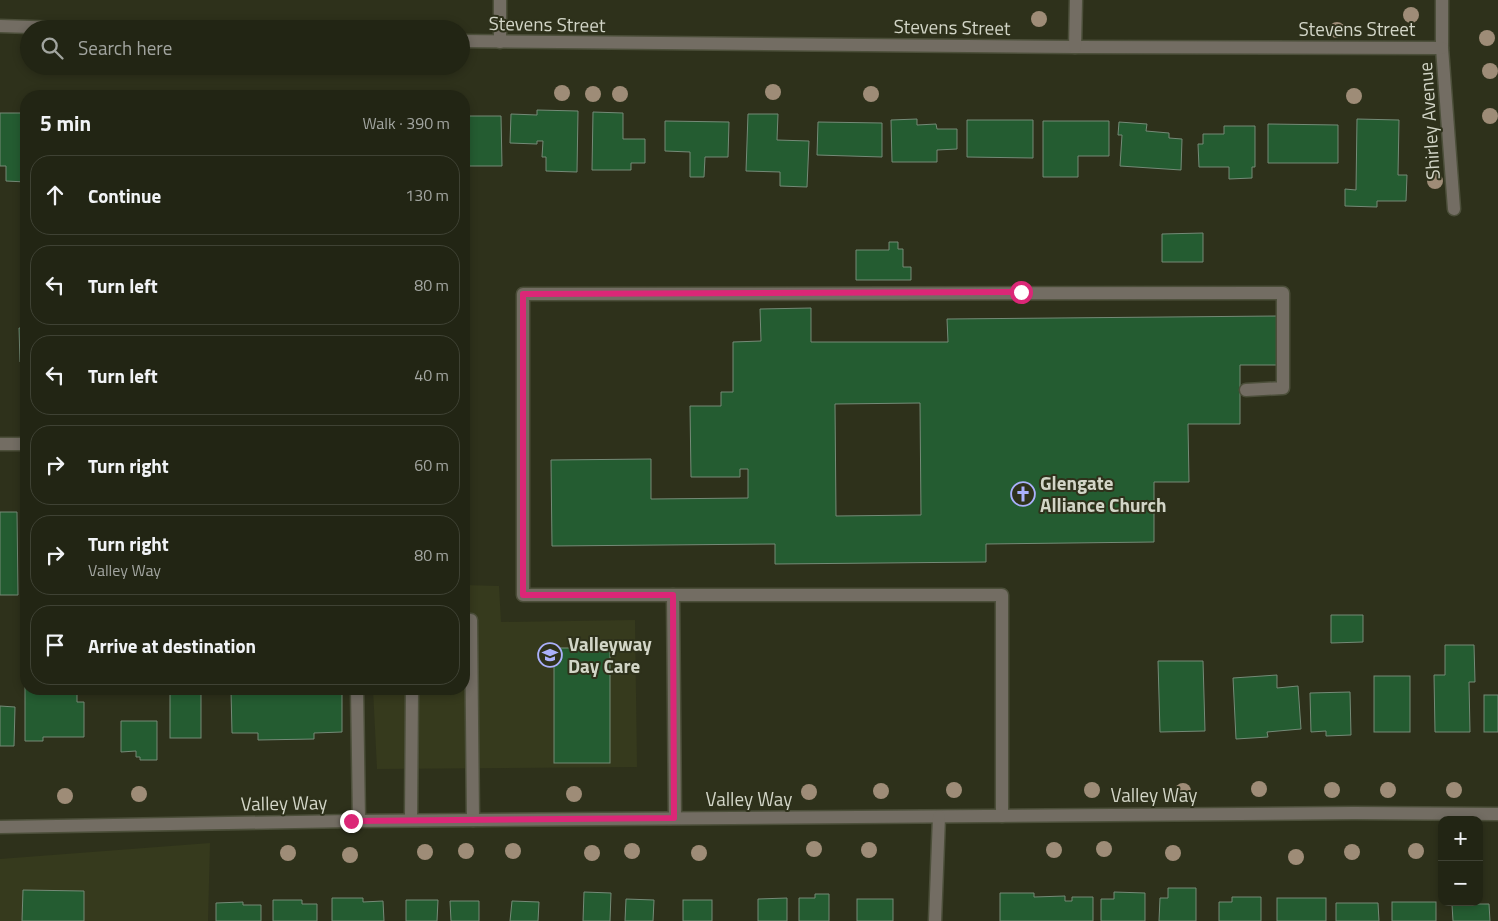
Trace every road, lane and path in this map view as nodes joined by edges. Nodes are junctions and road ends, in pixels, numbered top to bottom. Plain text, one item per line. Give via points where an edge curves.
1 (500, 0) edge
2 (1076, 0) edge
3 (1442, 0) edge
4 (0, 26) edge
5 (20, 27) edge
6 (470, 41) edge
7 (500, 42) junction
8 (1075, 47) junction
9 (1442, 48) junction
10 (1454, 209) dead end
11 (1246, 390) dead end
12 (0, 444) edge
13 (20, 444) edge
14 (673, 595) junction
15 (470, 620) edge
16 (357, 695) edge
17 (412, 695) edge
18 (1498, 814) edge
19 (1002, 816) junction
20 (939, 817) junction
21 (674, 818) junction
22 (412, 820) junction
23 (473, 820) junction
24 (359, 821) junction
25 (0, 827) edge
26 (934, 921) edge

1 - 7 street
2 - 8 street
3 - 9 street, Shirley Avenue
4 - 5 street
6 - 7 street, Stevens Street
7 - 8 street, Stevens Street
8 - 9 street, Stevens Street
9 - 10 street, Shirley Avenue
11 - 14 street via 1283,388 1283,293 523,294 523,595
12 - 13 street
14 - 19 street via 1002,595
14 - 21 street
15 - 23 street
16 - 24 street
17 - 22 street
18 - 19 street, Valley Way
19 - 20 street, Valley Way
20 - 21 street, Valley Way
20 - 26 street
21 - 23 street, Valley Way
22 - 23 street, Valley Way
22 - 24 street, Valley Way
24 - 25 street, Valley Way

